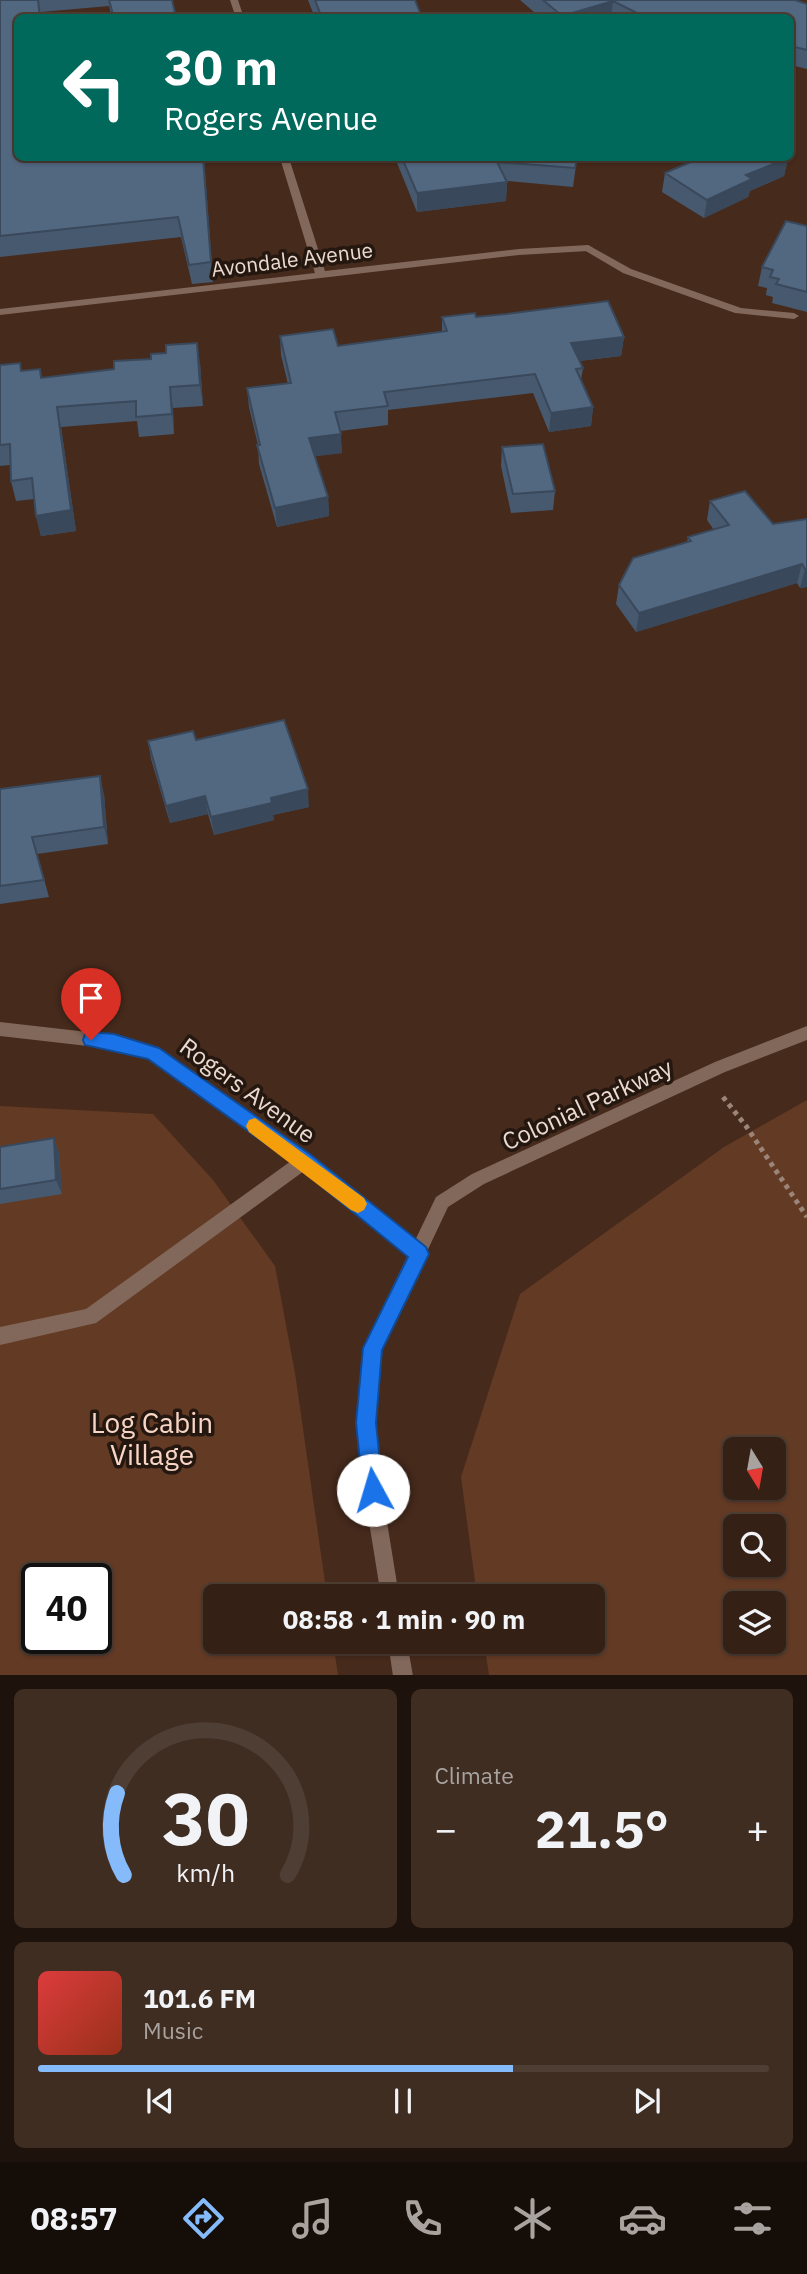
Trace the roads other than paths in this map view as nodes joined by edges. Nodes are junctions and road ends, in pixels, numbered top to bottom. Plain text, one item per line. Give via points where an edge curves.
1 (285, 161) edge
2 (321, 276) junction
3 (0, 312) edge
4 (794, 316) dead end
5 (0, 1029) edge
6 (807, 1033) edge
7 (304, 1161) junction
8 (419, 1254) junction
9 (0, 1336) edge
10 (388, 1584) edge
11 (400, 1654) edge
12 (404, 1675) edge

1 - 2 street
2 - 3 street, Avondale Avenue
2 - 4 street, Avondale Avenue via 588,248 627,271 739,311
5 - 7 street, Rogers Avenue via 114,1042 153,1053
6 - 8 street, Colonial Parkway via 705,1074 478,1179 442,1202
7 - 8 street, Rogers Avenue
7 - 9 street via 90,1317
8 - 10 street via 372,1348 366,1423
11 - 12 street

